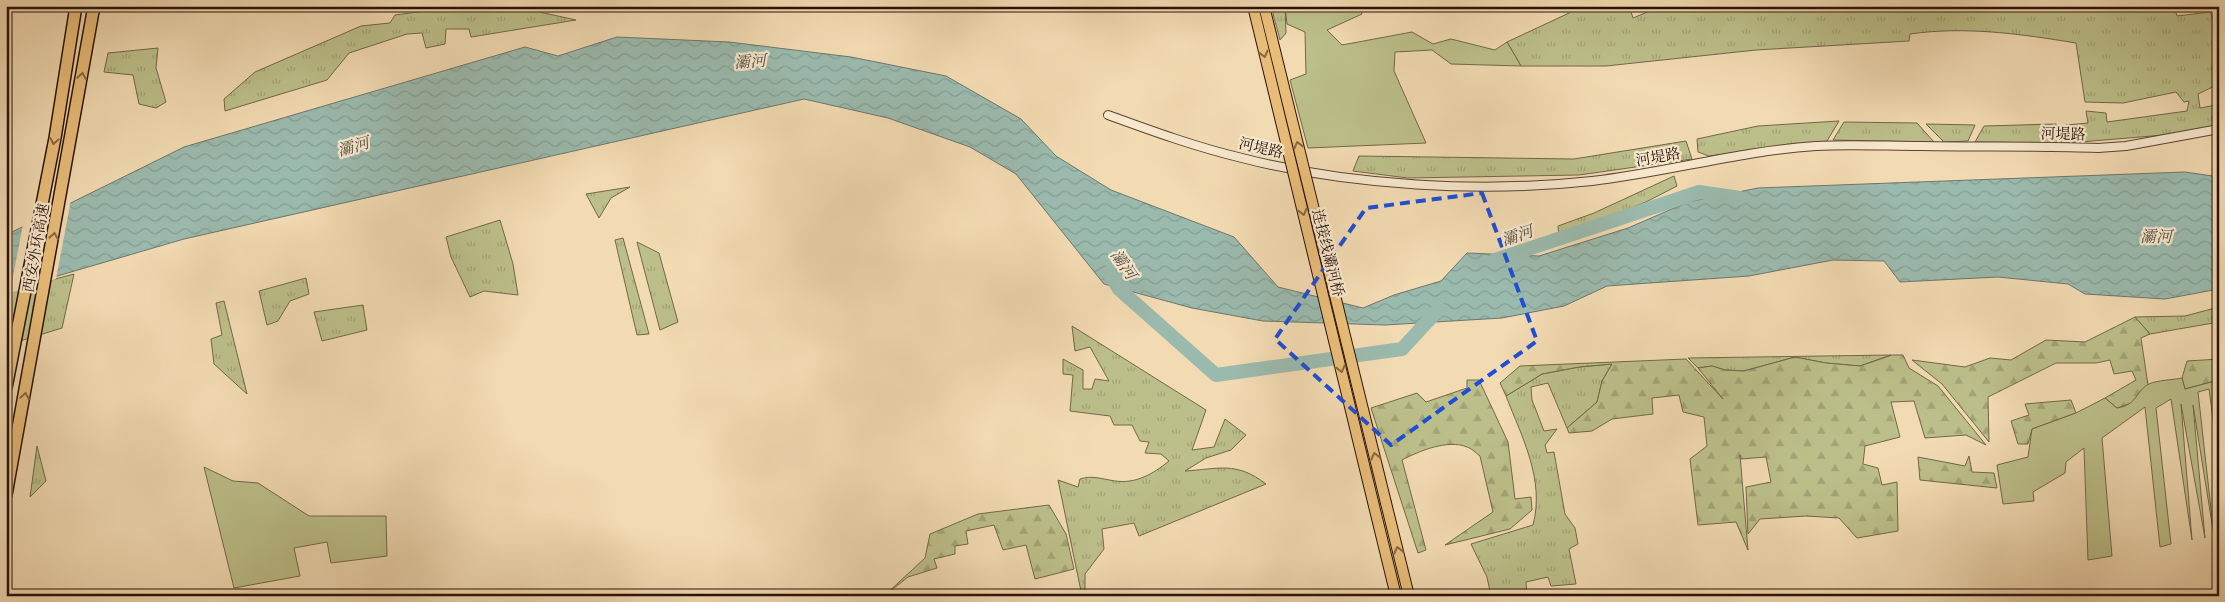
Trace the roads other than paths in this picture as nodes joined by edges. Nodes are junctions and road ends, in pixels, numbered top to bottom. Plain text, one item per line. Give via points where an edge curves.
1 (76, 6) edge
2 (94, 6) edge
3 (1253, 6) edge
4 (1264, 6) edge
5 (1108, 115) dead end
6 (2219, 129) edge
7 (6, 388) edge
8 (6, 495) edge
9 (1396, 596) edge
10 (1409, 596) edge

1 -> 7 highway, 西安外环高速 via 55,138
8 -> 2 highway, 西安外环高速
3 -> 9 main road, 连接线灞河桥, bridge
10 -> 4 main road, 连接线灞河桥, bridge
5 - 6 street, 河堤路 via 1162,135 1284,168 1401,182 1496,186 1549,185 1634,176 1746,153 1818,146 2098,148

